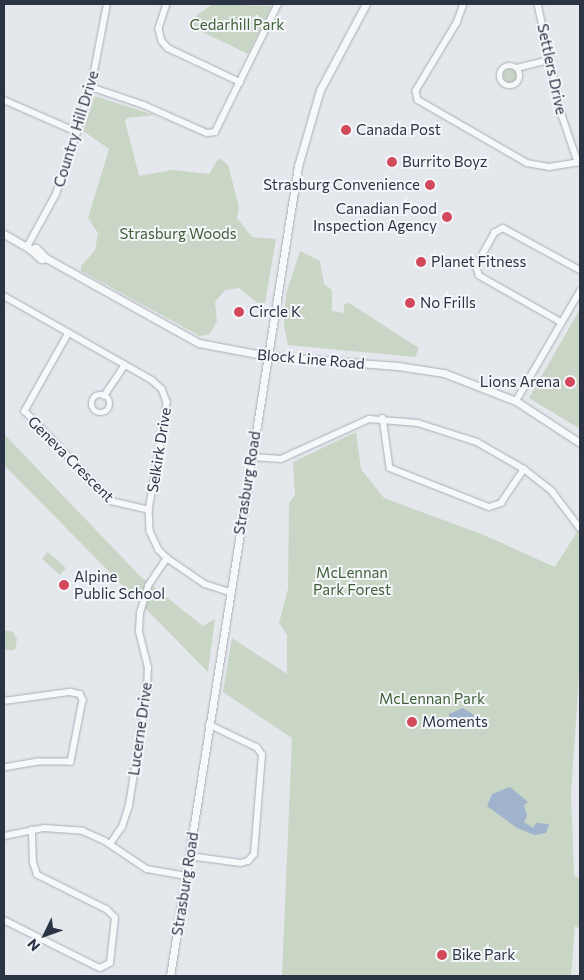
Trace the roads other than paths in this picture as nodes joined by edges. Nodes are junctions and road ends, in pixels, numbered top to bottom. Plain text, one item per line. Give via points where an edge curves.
1 (107, 4) edge
2 (167, 4) edge
3 (278, 4) edge
4 (366, 4) edge
5 (464, 4) edge
6 (538, 4) edge
7 (549, 60) junction
8 (517, 68) dead end
9 (240, 82) junction
10 (91, 87) junction
11 (4, 100) edge
12 (77, 132) junction
13 (579, 162) edge
14 (4, 234) edge
15 (29, 248) junction
16 (580, 270) edge
17 (580, 291) edge
18 (4, 296) edge
19 (562, 323) junction
20 (69, 333) junction
21 (267, 356) junction
22 (124, 365) junction
23 (104, 396) dead end
24 (516, 402) junction
25 (383, 418) junction
26 (580, 443) edge
27 (252, 457) junction
28 (524, 469) junction
29 (149, 510) junction
30 (580, 528) edge
31 (167, 558) junction
32 (229, 592) junction
33 (4, 701) edge
34 (209, 725) junction
35 (4, 768) edge
36 (32, 830) junction
37 (4, 836) edge
38 (110, 844) junction
39 (189, 856) junction
40 (186, 876) junction
41 (4, 920) edge
42 (170, 976) edge

1 - 10 street, Country Hill Drive
2 - 9 street via 160,29 162,41 168,48
3 - 9 street
4 - 21 street, Strasburg Road via 330,68 306,131
5 - 13 street via 457,23 416,91 418,100 527,163 549,167
6 - 7 street, Settlers Drive
7 - 8 street
7 - 13 street, Settlers Drive via 562,115
9 - 10 street via 218,129 211,134 144,105
10 - 12 street, Country Hill Drive
11 - 12 street
12 - 15 street, Country Hill Drive via 56,194
14 - 15 street, Block Line Road
15 - 21 street, Block Line Road via 41,259 46,258 183,337 212,347
16 - 19 street via 503,228 494,233 476,266 479,276
17 - 19 street
18 - 20 street, Selkirk Drive
19 - 24 street
20 - 22 street, Selkirk Drive
20 - 29 street, Geneva Crescent via 25,411 111,501
21 - 24 street, Block Line Road via 444,373
21 - 27 street, Strasburg Road
22 - 23 street
22 - 29 street, Selkirk Drive via 158,385 167,402
24 - 26 street, Block Line Road
25 - 27 street via 369,419 281,459
25 - 28 street via 450,431
25 - 28 street via 390,468 489,507 500,503
27 - 32 street, Strasburg Road
28 - 30 street via 552,491
29 - 31 street, Selkirk Drive via 153,540
31 - 32 street, Selkirk Drive via 204,584
31 - 38 street, Lucerne Drive via 148,586 140,613 139,631 148,668 147,692 129,805 122,827
32 - 34 street, Strasburg Road
33 - 35 street via 70,692 80,694 83,700 71,762 38,762
34 - 39 street, Strasburg Road
34 - 39 street via 257,748 262,755 254,854 241,863
36 - 37 street
36 - 38 street via 71,829
36 - 41 street via 33,863 37,875 108,910 115,918 110,963 100,968
38 - 40 street via 147,869
39 - 40 street, Strasburg Road
40 - 42 street, Strasburg Road

